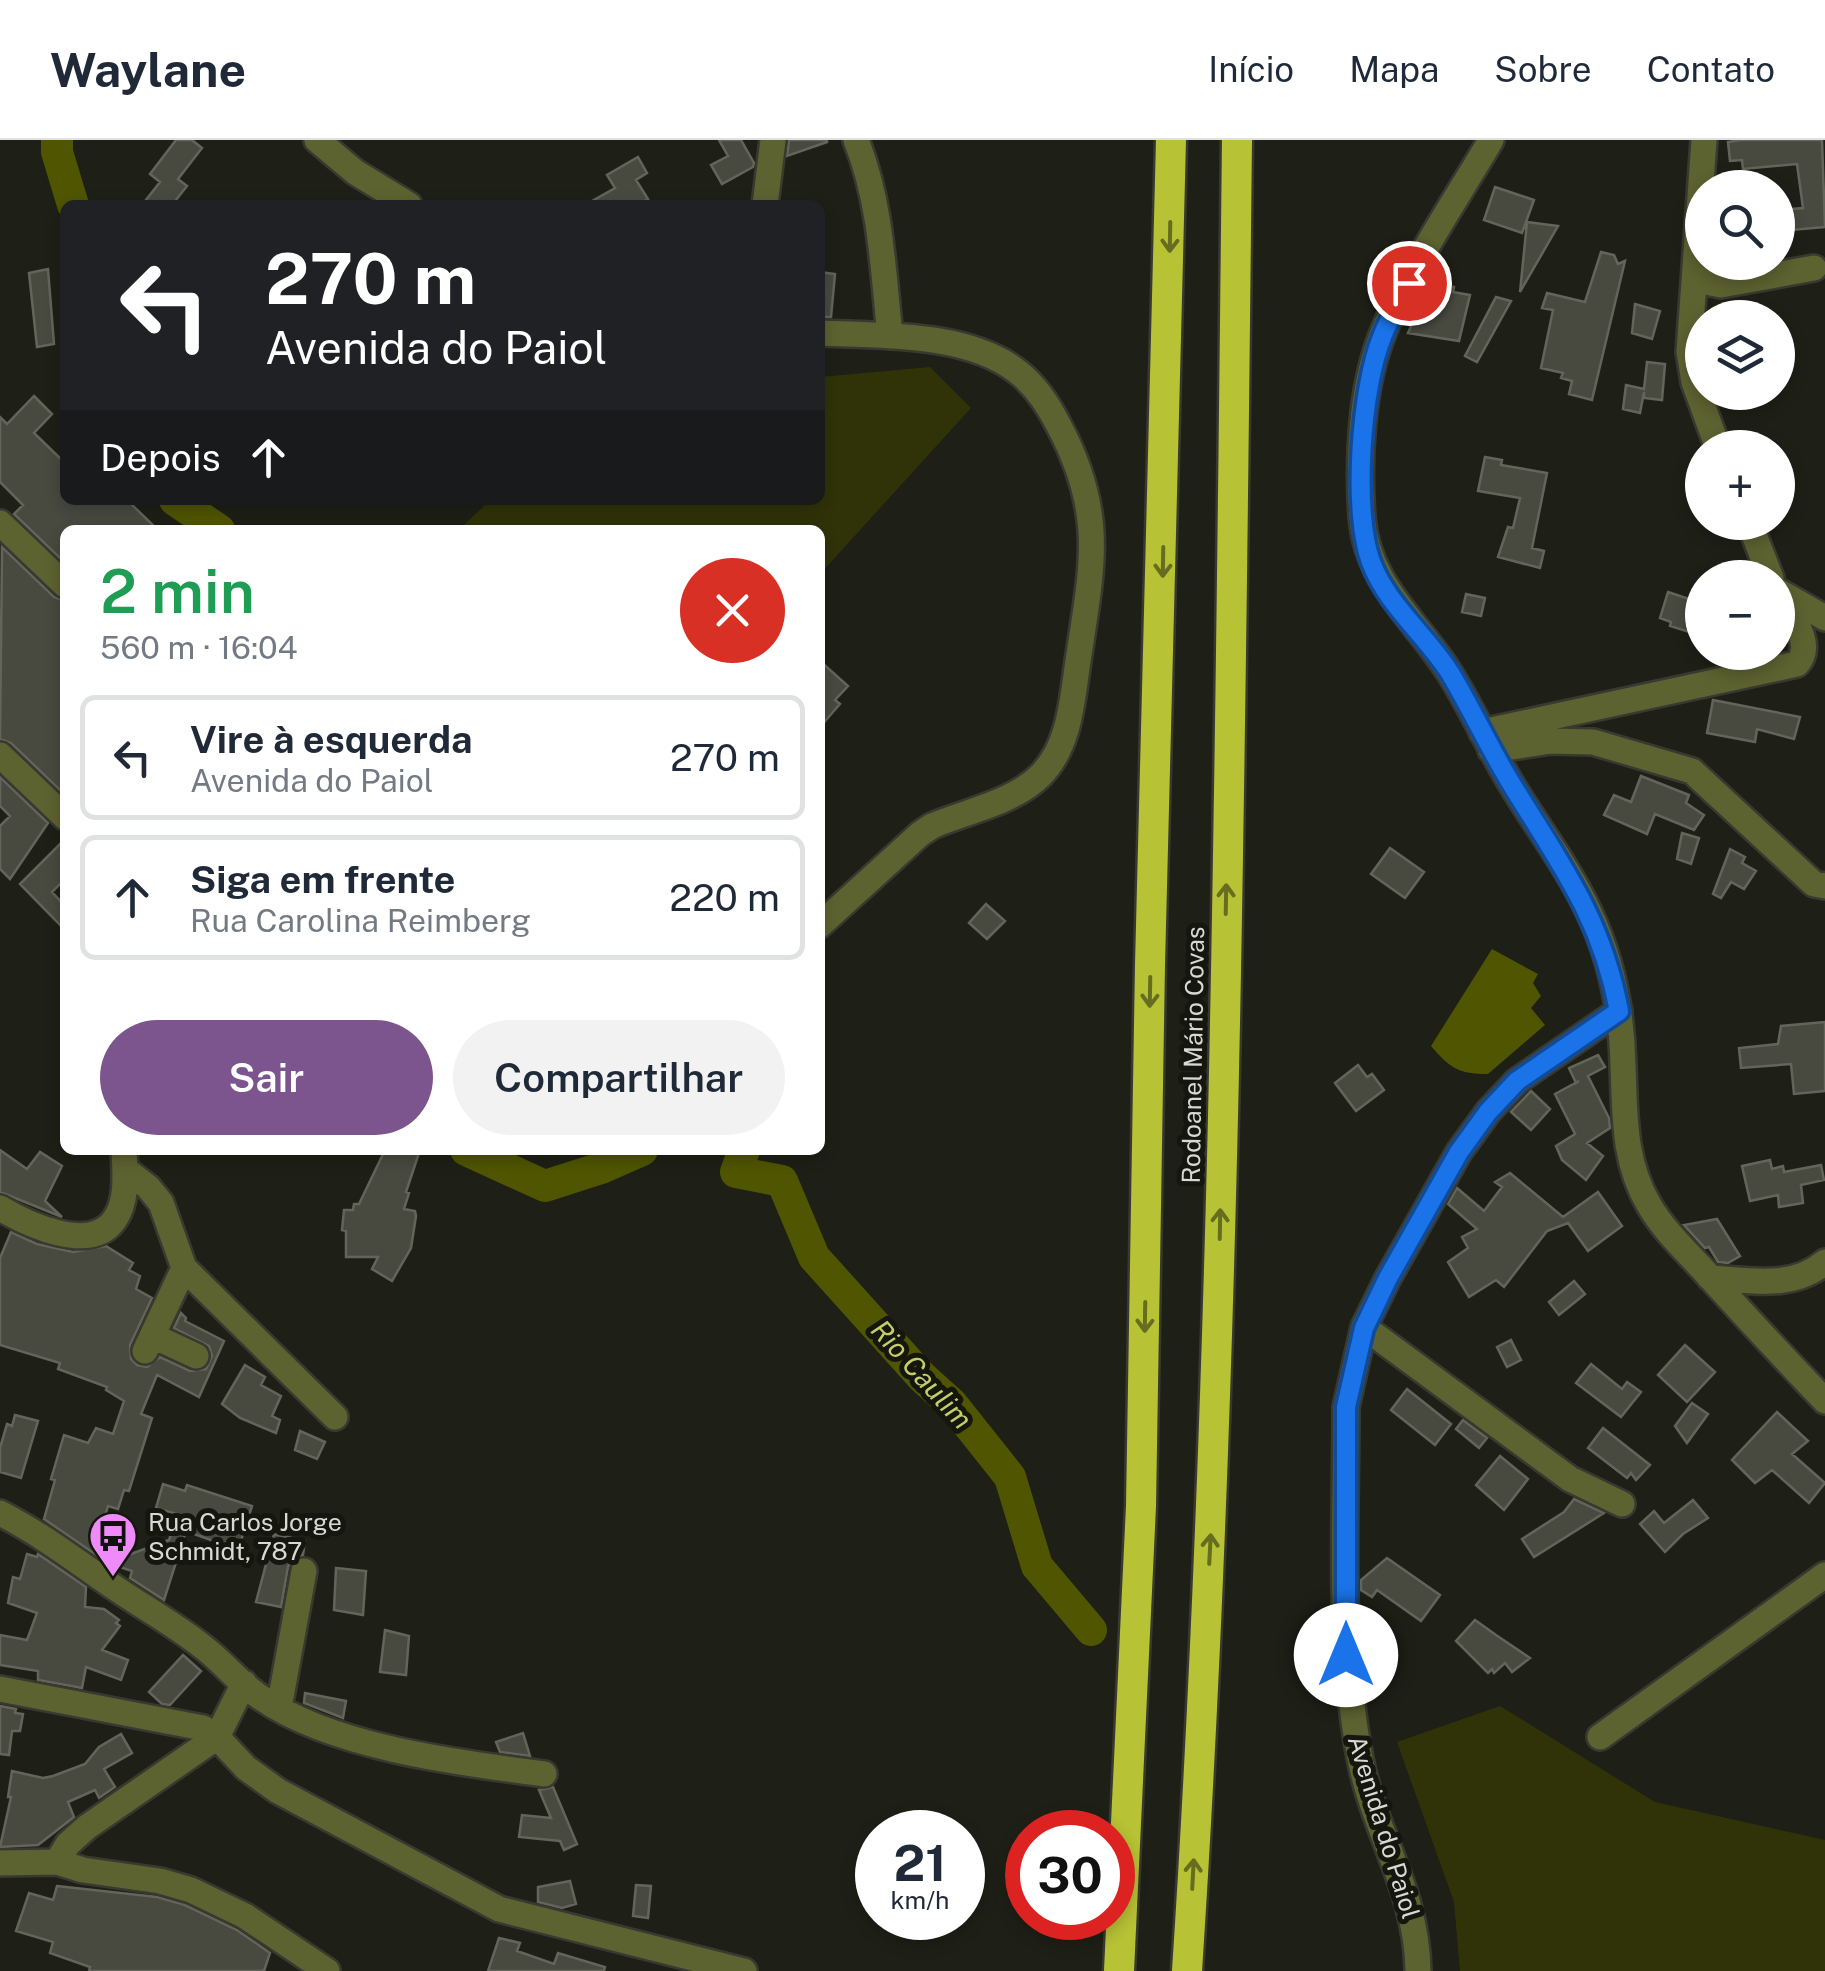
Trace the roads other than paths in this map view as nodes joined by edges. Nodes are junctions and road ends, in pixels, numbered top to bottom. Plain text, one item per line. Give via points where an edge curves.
1 (317, 140) edge
2 (773, 140) edge
3 (856, 140) edge
4 (1171, 140) edge
5 (1237, 140) edge
6 (1491, 140) edge
7 (1704, 140) edge
8 (1702, 170) edge
9 (400, 200) edge
10 (766, 200) edge
11 (1814, 268) dead end
12 (1795, 271) edge
13 (1696, 280) joint
14 (1744, 280) edge
15 (825, 333) edge
16 (890, 336) junction
17 (1711, 430) edge
18 (0, 522) edge
19 (60, 580) edge
20 (1795, 601) edge
21 (1825, 618) edge
22 (1795, 624) edge
23 (1795, 665) edge
24 (1774, 670) edge
25 (1486, 741) junction
26 (0, 755) edge
27 (60, 812) edge
28 (1825, 886) edge
29 (825, 920) edge
30 (1619, 1011) junction
31 (124, 1160) edge
32 (0, 1208) edge
33 (1825, 1262) edge
34 (184, 1268) junction
35 (1710, 1278) junction
36 (1364, 1328) junction
37 (196, 1356) dead end
38 (1825, 1401) edge
39 (335, 1417) dead end
40 (1622, 1504) dead end
41 (0, 1512) edge
42 (304, 1571) dead end
43 (1825, 1575) edge
44 (244, 1683) junction
45 (0, 1689) edge
46 (279, 1708) junction
47 (218, 1737) junction
48 (1600, 1737) dead end
49 (544, 1774) dead end
50 (57, 1862) junction
51 (0, 1863) edge
52 (328, 1971) edge
53 (744, 1971) edge
54 (1119, 1971) edge
55 (1187, 1971) edge
56 (1418, 1971) edge

1 - 9 street
2 - 10 street
3 - 16 street via 876,210
4 -> 54 highway, Rodoanel Mário Covas via 1141,1506
55 -> 5 highway, Rodoanel Mário Covas via 1218,1304
6 - 25 street via 1382,337 1366,405 1362,473 1371,563 1450,674
7 - 8 street
11 - 12 street
13 - 14 street
13 - 17 street via 1690,352
15 - 16 street
16 - 29 street via 974,350 1017,370 1036,389 1086,484 1093,525 1089,584 1068,724 1048,766 1015,793 920,834
18 - 19 street
20 - 21 street
22 - 23 street via 1806,644
24 - 25 street
25 - 28 street via 1593,742 1692,771 1814,884
25 - 30 street via 1591,916
26 - 27 street
30 - 35 street via 1629,1158 1648,1204
30 - 36 street, Avenida do Paiol via 1517,1081 1488,1112 1459,1152
31 - 32 street via 121,1208 98,1232 48,1230
31 - 34 street via 161,1203
33 - 35 street via 1785,1282
34 - 37 street via 149,1344
34 - 39 street
35 - 38 street
36 - 40 street via 1570,1479
36 - 56 street, Avenida do Paiol via 1346,1407 1346,1655 1361,1766 1408,1902
41 - 44 street via 169,1622
42 - 46 street
43 - 48 street
44 - 46 street
44 - 47 street
45 - 47 street via 176,1722
46 - 49 street via 324,1728 420,1754
47 - 50 street via 87,1826
47 - 53 street via 278,1791 499,1909
50 - 51 street
50 - 52 street via 160,1881 217,1900

